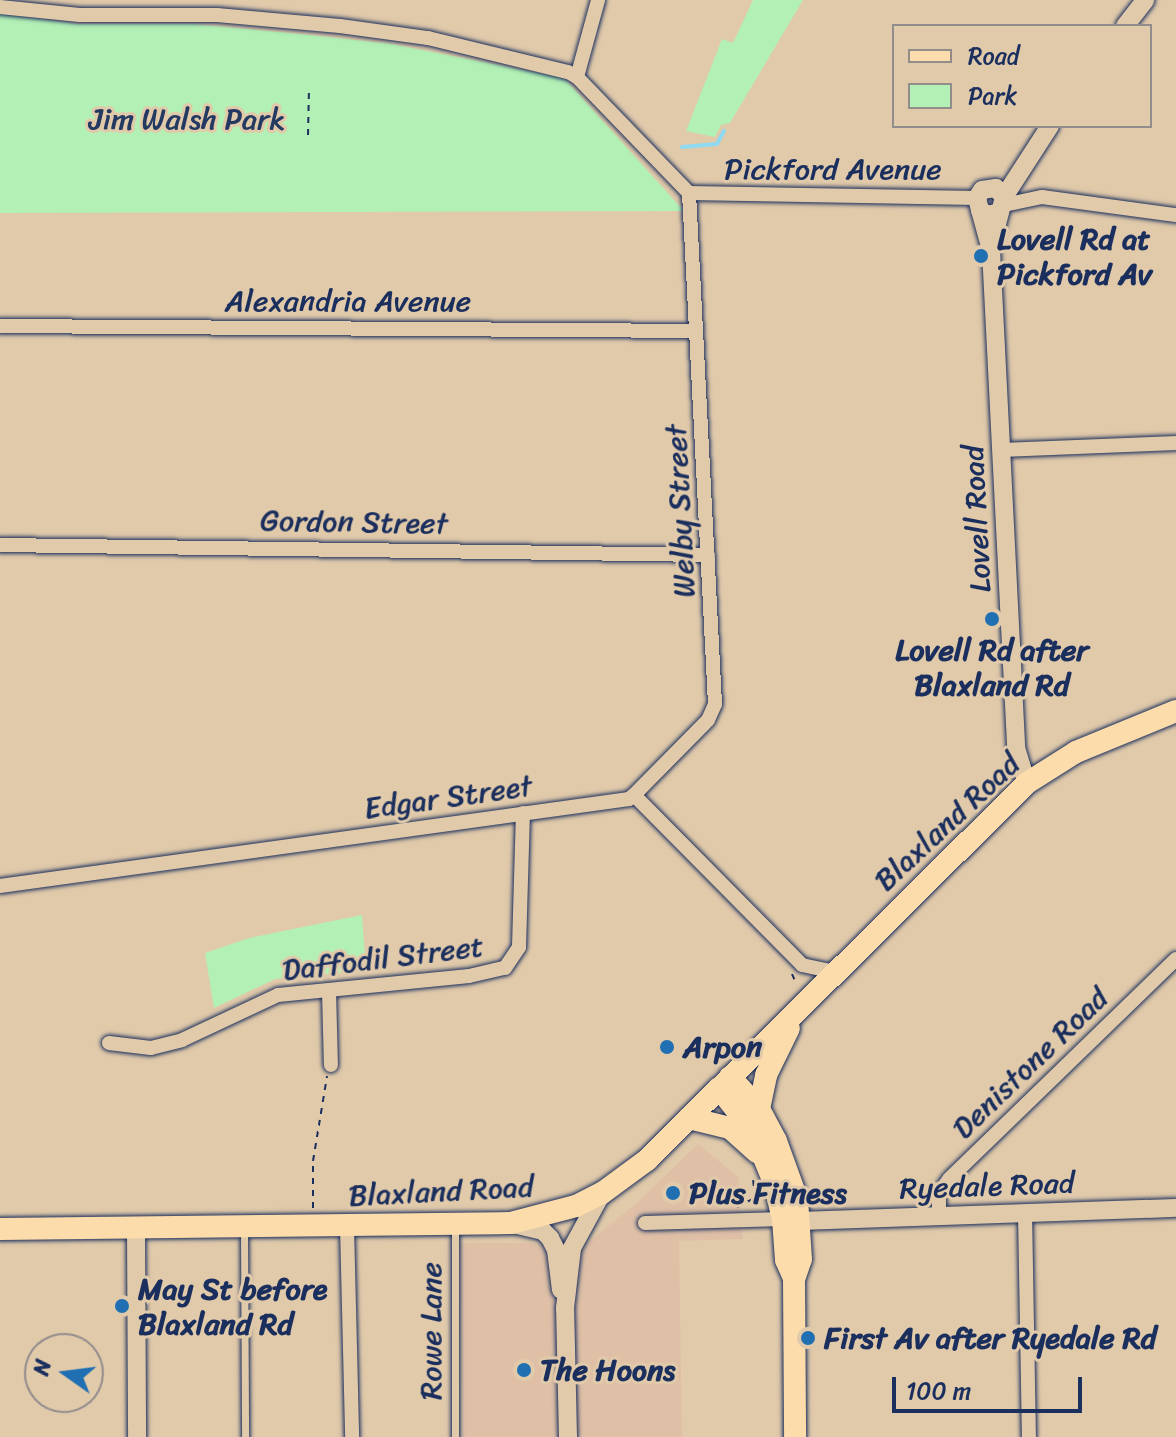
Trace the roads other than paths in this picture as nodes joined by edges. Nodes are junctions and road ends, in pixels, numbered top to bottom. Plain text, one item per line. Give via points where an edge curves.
1 (598, 0) edge
2 (1145, 0) edge
3 (0, 7) edge
4 (1127, 24) edge
5 (577, 77) junction
6 (1049, 128) edge
7 (1026, 163) junction
8 (689, 193) junction
9 (1042, 197) junction
10 (1000, 200) junction
11 (978, 204) junction
12 (1176, 215) edge
13 (991, 250) junction
14 (0, 326) edge
15 (696, 331) junction
16 (1176, 443) edge
17 (1002, 450) junction
18 (0, 545) edge
19 (708, 555) junction
20 (1176, 711) edge
21 (1027, 783) junction
22 (634, 795) junction
23 (523, 813) junction
24 (0, 886) edge
25 (1176, 959) edge
26 (834, 972) junction
27 (329, 991) junction
28 (802, 1004) junction
29 (109, 1043) dead end
30 (331, 1065) road end
31 (724, 1083) junction
32 (759, 1109) junction
33 (689, 1118) junction
34 (758, 1169) junction
35 (602, 1193) junction
36 (1176, 1208) edge
37 (1025, 1212) junction
38 (939, 1215) junction
39 (792, 1220) junction
40 (511, 1223) junction
41 (645, 1223) dead end
42 (455, 1225) junction
43 (347, 1226) junction
44 (244, 1227) junction
45 (136, 1228) junction
46 (0, 1229) edge
47 (565, 1308) junction
48 (137, 1437) edge
49 (245, 1437) edge
50 (352, 1437) edge
51 (455, 1437) edge
52 (568, 1437) edge
53 (795, 1437) edge
54 (1029, 1437) edge

1 - 5 street
2 - 4 street
3 - 5 street via 80,15 217,15 340,26 428,38
5 - 8 street
6 - 7 street
7 - 9 street via 1025,185
7 - 10 street
8 - 11 street, Pickford Avenue
8 - 15 street, Welby Street
9 - 10 street
9 - 12 street
10 - 11 street via 988,215
10 - 11 street via 982,190
10 - 13 street, Lovell Road
11 - 13 street, Lovell Road
13 - 17 street, Lovell Road
14 - 15 street, Alexandria Avenue
15 - 19 street, Welby Street
16 - 17 street
17 - 21 street, Lovell Road via 1016,748
18 - 19 street, Gordon Street
19 - 22 street, Welby Street via 713,712
20 - 21 main road, Blaxland Road via 1076,752
21 - 26 main road, Blaxland Road
22 - 23 street, Edgar Street
22 - 26 street via 802,965
23 - 24 street, Edgar Street
23 - 27 street, Daffodil Street via 519,947 505,968
25 - 38 street, Denistone Road via 949,1179 939,1193
26 - 28 main road, Blaxland Road
27 - 29 street, Daffodil Street via 278,995 182,1040 151,1048
27 - 30 street
28 - 31 main road, Blaxland Road
28 - 32 main road via 766,1075
31 - 32 main road
31 - 33 main road, Blaxland Road
31 - 34 main road via 747,1122
32 - 39 main road via 786,1164
33 - 34 main road via 730,1128
33 - 35 main road, Blaxland Road via 647,1160
34 - 39 main road
35 - 40 main road, Blaxland Road via 555,1214
35 - 47 street via 572,1248
36 - 37 street, Ryedale Road
37 - 38 street, Ryedale Road
37 - 54 street
38 - 39 street, Ryedale Road
39 - 41 street, Ryedale Road
39 - 53 main road via 786,1260 794,1279
40 - 42 main road, Blaxland Road
40 - 47 street via 543,1231 550,1238
42 - 43 main road, Blaxland Road
42 - 51 lane, Rowe Lane
43 - 44 main road, Blaxland Road
43 - 50 street
44 - 45 main road, Blaxland Road
44 - 49 lane
45 - 46 main road, Blaxland Road
45 - 48 street
47 - 52 street

